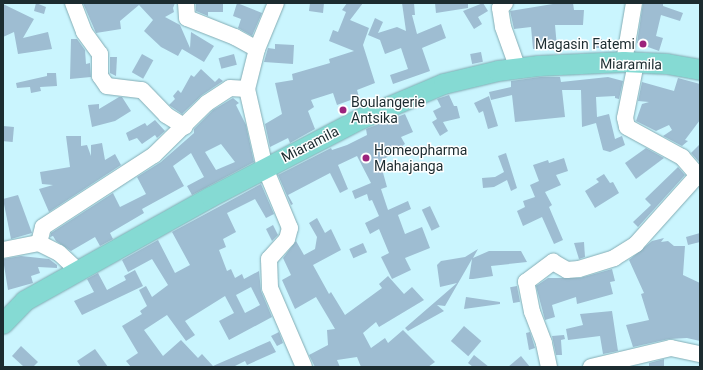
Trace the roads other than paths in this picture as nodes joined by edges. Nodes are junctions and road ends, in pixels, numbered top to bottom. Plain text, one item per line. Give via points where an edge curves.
1 (74, 3) edge
2 (186, 3) edge
3 (276, 3) edge
4 (505, 3) edge
5 (634, 3) edge
6 (257, 49) junction
7 (630, 62) junction
8 (518, 69) junction
9 (700, 70) edge
10 (247, 89) junction
11 (185, 127) junction
12 (265, 168) junction
13 (699, 176) edge
14 (39, 243) junction
15 (3, 250) edge
16 (78, 271) junction
17 (3, 324) edge
18 (700, 354) edge
19 (304, 367) edge
20 (549, 367) edge
21 (591, 367) edge

1 - 11 street via 84,32 100,54 100,76 107,86 142,90 166,115
2 - 6 street via 187,18 235,36
3 - 6 street
4 - 8 street via 500,8 503,27
5 - 7 street
6 - 10 street
7 - 8 main road, Miaramila
7 - 9 main road, Miaramila via 667,64
7 - 13 street via 625,118 627,127 682,157
8 - 12 main road, Miaramila via 444,84 401,100
10 - 11 street via 230,88 207,103
10 - 12 street
11 - 14 street via 154,155 43,227
12 - 16 main road, Miaramila
12 - 19 street via 290,228 287,239 269,259 270,288
13 - 20 street via 636,244 614,258 580,269 567,270 553,262 526,282 532,312 544,343
14 - 15 street
14 - 16 street via 59,254
16 - 17 main road, Miaramila via 25,301
18 - 21 street via 671,348

